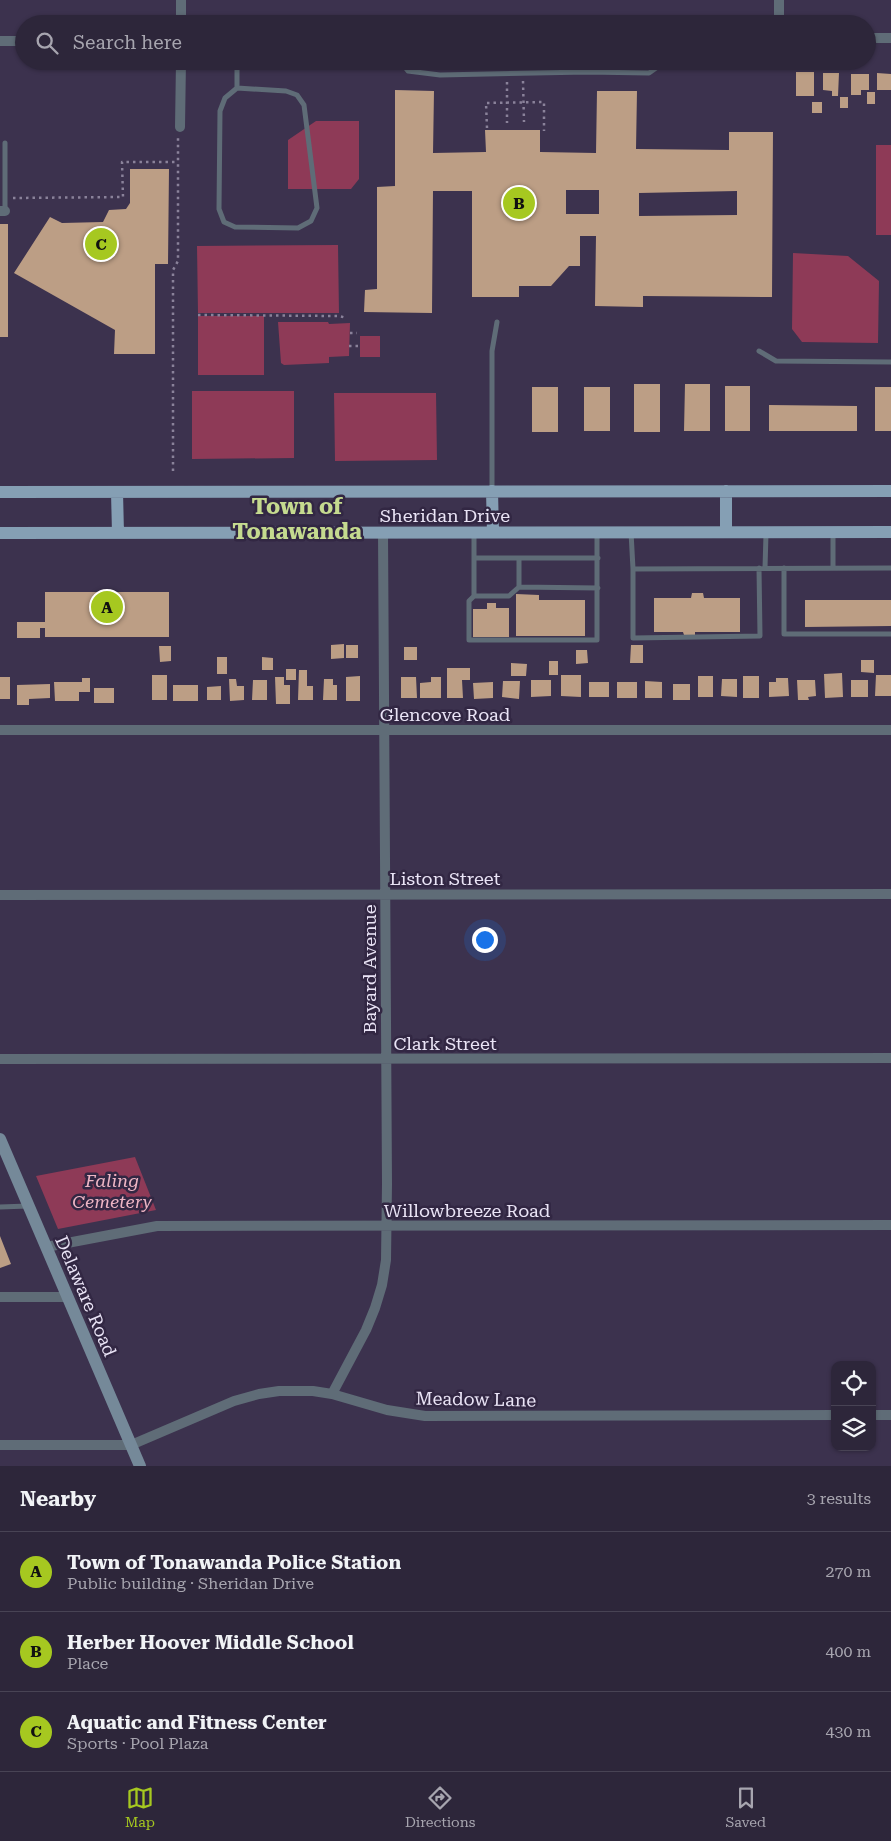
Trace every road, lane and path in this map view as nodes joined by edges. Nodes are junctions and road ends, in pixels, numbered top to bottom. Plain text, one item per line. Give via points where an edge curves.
1 (181, 0) edge
2 (779, 0) edge
3 (181, 15) edge
4 (780, 15) edge
5 (876, 38) edge
6 (891, 38) edge
7 (0, 41) edge
8 (15, 41) edge
9 (181, 70) edge
10 (237, 70) edge
11 (408, 70) edge
12 (653, 70) edge
13 (507, 81) dead end
14 (523, 81) dead end
15 (237, 88) junction
16 (507, 102) junction
17 (524, 102) junction
18 (524, 122) dead end
19 (507, 123) dead end
20 (180, 127) joint
21 (487, 128) dead end
22 (544, 131) dead end
23 (4, 143) dead end
24 (178, 162) junction
25 (13, 198) dead end
26 (2, 211) edge
27 (198, 315) dead end
28 (347, 318) dead end
29 (497, 322) dead end
30 (350, 333) dead end
31 (356, 333) dead end
32 (350, 346) dead end
33 (360, 346) dead end
34 (759, 351) dead end
35 (891, 362) edge
36 (173, 471) dead end
37 (492, 491) junction
38 (726, 491) junction
39 (891, 491) edge
40 (0, 492) edge
41 (117, 492) junction
42 (384, 532) junction
43 (474, 532) junction
44 (494, 532) junction
45 (597, 532) junction
46 (631, 532) junction
47 (726, 532) junction
48 (766, 532) junction
49 (833, 532) junction
50 (891, 532) edge
51 (0, 533) edge
52 (118, 533) junction
53 (474, 558) junction
54 (519, 558) junction
55 (598, 558) junction
56 (833, 567) junction
57 (762, 568) junction
58 (784, 568) junction
59 (891, 568) edge
60 (633, 569) junction
61 (519, 588) junction
62 (598, 588) junction
63 (474, 596) junction
64 (891, 634) edge
65 (0, 730) edge
66 (891, 730) edge
67 (385, 731) junction
68 (891, 894) edge
69 (0, 895) edge
70 (385, 895) junction
71 (891, 1058) edge
72 (0, 1059) edge
73 (386, 1059) junction
74 (0, 1140) edge
75 (29, 1206) junction
76 (0, 1207) edge
77 (891, 1225) edge
78 (386, 1226) junction
79 (46, 1247) junction
80 (0, 1297) edge
81 (68, 1297) junction
82 (332, 1394) junction
83 (831, 1415) edge
84 (876, 1415) edge
85 (891, 1415) edge
86 (0, 1445) edge
87 (131, 1445) junction
88 (140, 1466) edge

1 - 3 street
2 - 4 street
5 - 6 street
7 - 8 street
9 - 20 street
10 - 15 lane
11 - 12 lane via 440,75 649,73
13 - 16 path
14 - 17 path
15 - 15 lane via 226,98 220,111 219,209 224,222 235,227 298,228 311,221 317,208 304,105 297,95 286,91
16 - 17 path
16 - 19 path
16 - 21 path via 486,103
17 - 18 path
17 - 22 path via 544,102
20 - 24 path
23 - 26 lane
24 - 25 path via 122,162 123,197
24 - 36 path via 178,261 173,270
27 - 28 path
29 - 37 lane via 492,351
30 - 31 path
32 - 33 path
34 - 35 lane via 776,361
37 - 38 main road, Sheridan Drive
37 - 41 main road, Sheridan Drive
37 - 44 main road
38 - 39 main road, Sheridan Drive
38 - 47 main road
40 - 41 main road, Sheridan Drive
41 - 52 main road
42 - 43 main road, Sheridan Drive
42 - 52 main road, Sheridan Drive
42 - 67 street, Bayard Avenue
43 - 44 main road, Sheridan Drive
43 - 53 lane
44 - 45 main road, Sheridan Drive
45 - 46 main road, Sheridan Drive
45 - 55 lane
46 - 47 main road, Sheridan Drive
46 - 60 lane
47 - 48 main road, Sheridan Drive
48 - 49 main road, Sheridan Drive
48 - 57 lane
49 - 50 main road, Sheridan Drive
49 - 56 lane
51 - 52 main road, Sheridan Drive
53 - 54 lane
53 - 63 lane
54 - 55 lane
54 - 61 lane
55 - 62 lane
56 - 58 lane
56 - 59 lane
57 - 58 lane
57 - 60 lane
57 - 60 lane via 760,636 643,638 633,638
58 - 64 lane via 784,634
61 - 62 lane
61 - 63 lane via 509,596
62 - 63 lane via 597,640 469,640 469,600
65 - 67 street, Glencove Road
66 - 67 street, Glencove Road
67 - 70 street, Bayard Avenue
68 - 70 street, Liston Street
69 - 70 street, Liston Street
70 - 73 street, Bayard Avenue
71 - 73 street, Clark Street
72 - 73 street, Clark Street
73 - 78 street, Bayard Avenue
74 - 75 street, Delaware Road
75 - 76 lane
75 - 79 street, Delaware Road
77 - 78 street, Willowbreeze Road
78 - 79 street, Willowbreeze Road via 158,1226
78 - 82 street, Bayard Avenue via 386,1260 375,1308
79 - 81 street, Delaware Road
80 - 81 street
81 - 87 street, Delaware Road
82 - 83 street, Meadow Lane via 387,1410 426,1416
82 - 87 street, Meadow Lane via 279,1391 259,1394 221,1406
84 - 85 street
86 - 87 street
87 - 88 street, Delaware Road

